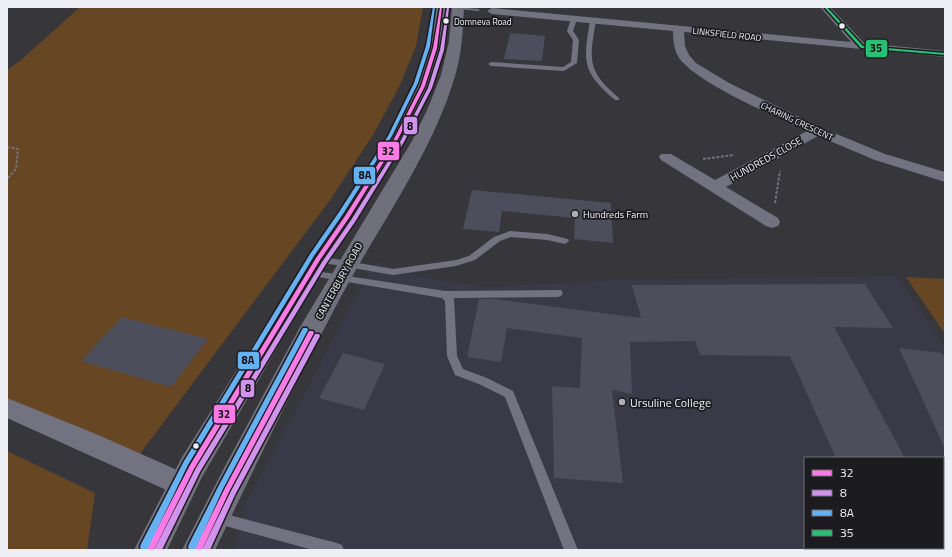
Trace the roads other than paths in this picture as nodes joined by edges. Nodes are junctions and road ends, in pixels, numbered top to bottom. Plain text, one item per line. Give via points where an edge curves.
1 (825, 7) edge
2 (459, 8) edge
3 (492, 11) dead end
4 (574, 19) junction
5 (593, 21) junction
6 (678, 29) junction
7 (862, 47) junction
8 (945, 54) edge
9 (491, 64) dead end
10 (617, 99) dead end
11 (817, 131) junction
12 (666, 157) dead end
13 (945, 176) edge
14 (715, 187) junction
15 (772, 222) dead end
16 (565, 241) dead end
17 (314, 266) junction
18 (344, 271) junction
19 (558, 293) dead end
20 (445, 295) junction
21 (7, 408) edge
22 (184, 486) junction
23 (214, 517) junction
24 (150, 550) edge
25 (198, 550) edge
26 (337, 550) edge
27 (571, 550) edge

1 - 7 street
2 - 17 highway, CANTERBURY ROAD via 435,48 423,86 396,139
2 - 18 highway, CANTERBURY ROAD via 456,49 442,94 425,132
3 - 4 street, LINKSFIELD ROAD via 508,15
4 - 5 street, LINKSFIELD ROAD
4 - 9 lane via 570,31 576,40 574,63 564,69
5 - 6 street, LINKSFIELD ROAD
5 - 10 lane via 589,55 591,71 595,79
6 - 7 street, LINKSFIELD ROAD
6 - 11 street, CHARING CRESCENT via 679,46 692,65 725,86
7 - 8 street, LINKSFIELD ROAD
11 - 13 street, CHARING CRESCENT via 880,157
11 - 14 street, HUNDREDS CLOSE
12 - 14 street, HUNDREDS CLOSE
14 - 15 street, HUNDREDS CLOSE
16 - 18 lane via 510,234 497,239 472,258 456,263 393,272
17 - 18 lane
17 - 18 lane
17 - 22 highway, CANTERBURY ROAD via 192,467
18 - 20 lane
18 - 23 highway, CANTERBURY ROAD
19 - 20 lane
20 - 27 lane via 450,300 452,356 459,372 483,380 509,394
21 - 22 street
22 - 24 highway, CANTERBURY ROAD
23 - 25 highway, CANTERBURY ROAD
23 - 26 lane

